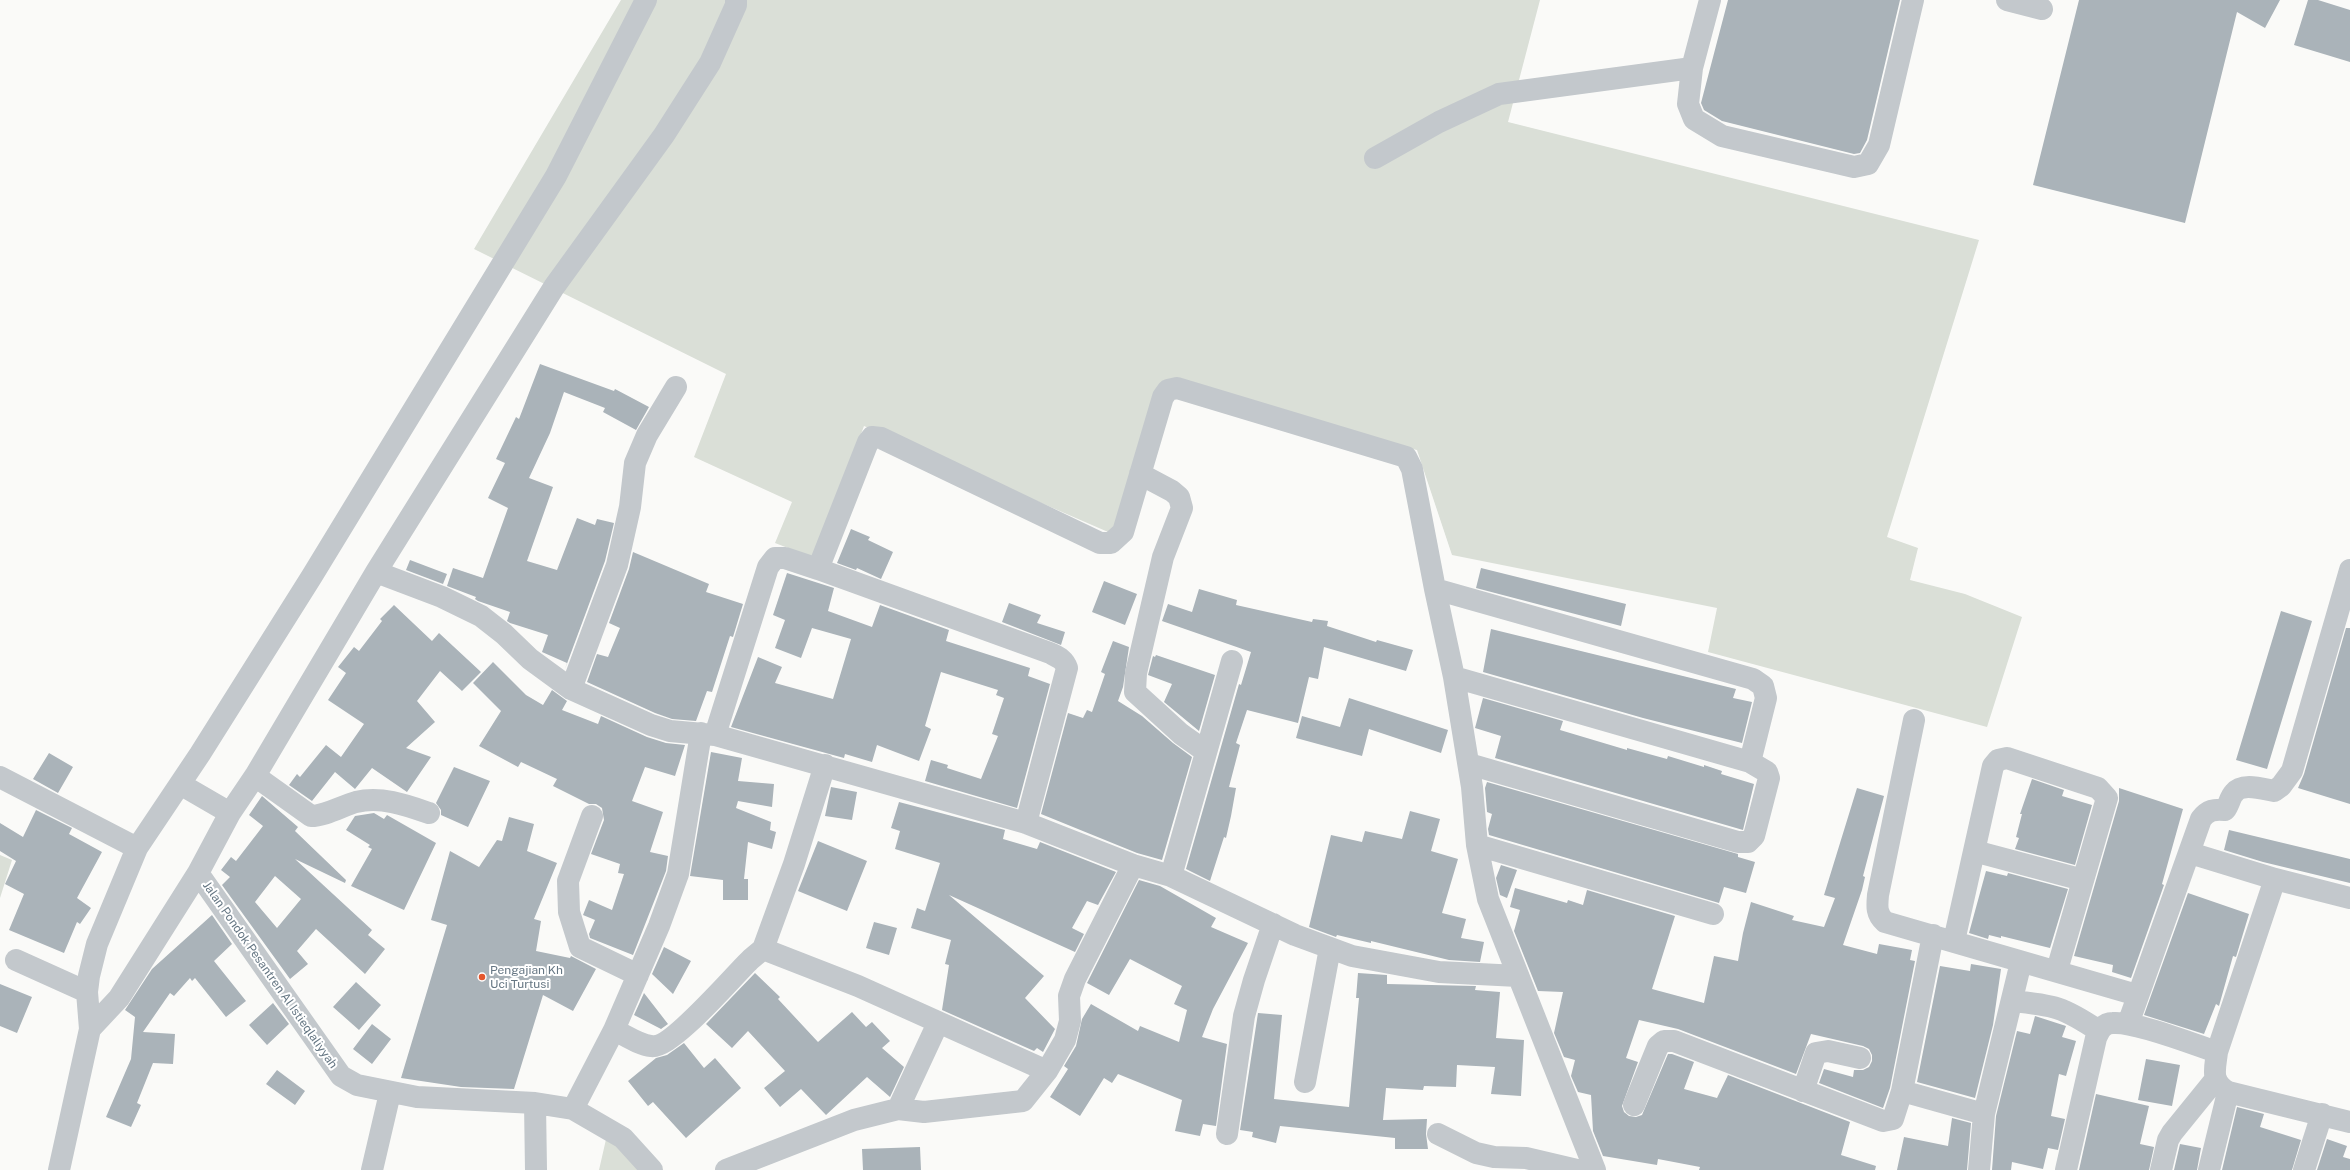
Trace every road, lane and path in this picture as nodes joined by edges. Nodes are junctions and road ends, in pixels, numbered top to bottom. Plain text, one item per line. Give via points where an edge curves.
1 (646, 0) edge
2 (1710, 0) edge
3 (1913, 0) edge
4 (2007, 0) edge
5 (738, 2) edge
6 (2042, 9) dead end
7 (1692, 68) junction
8 (1374, 158) dead end
9 (676, 387) dead end
10 (1140, 474) junction
11 (818, 568) junction
12 (2350, 570) edge
13 (376, 572) junction
14 (1435, 589) junction
15 (2345, 606) edge
16 (1232, 661) dead end
17 (1454, 678) junction
18 (571, 688) junction
19 (1914, 720) dead end
20 (708, 734) junction
21 (1205, 751) junction
22 (1750, 762) junction
23 (1469, 764) junction
24 (825, 765) junction
25 (255, 776) junction
26 (0, 778) edge
27 (180, 784) junction
28 (230, 813) junction
29 (429, 813) dead end
30 (592, 816) dead end
31 (1026, 823) junction
32 (1477, 845) junction
33 (136, 848) junction
34 (1974, 852) junction
35 (2190, 853) junction
36 (1134, 865) junction
37 (198, 872) junction
38 (1171, 876) junction
39 (2275, 879) junction
40 (2083, 880) junction
41 (2350, 898) edge
42 (1713, 914) dead end
43 (1273, 924) junction
44 (1934, 935) junction
45 (1954, 942) junction
46 (1330, 948) junction
47 (763, 949) junction
48 (16, 960) dead end
49 (2022, 962) junction
50 (2057, 970) junction
51 (638, 975) junction
52 (1518, 976) junction
53 (87, 992) junction
54 (2137, 995) junction
55 (2012, 1001) junction
56 (938, 1023) junction
57 (2128, 1024) junction
58 (90, 1029) junction
59 (614, 1030) junction
60 (2098, 1031) junction
61 (2217, 1052) junction
62 (1860, 1058) dead end
63 (1047, 1071) junction
64 (1304, 1082) dead end
65 (2221, 1086) junction
66 (1803, 1090) junction
67 (1902, 1091) junction
68 (390, 1093) junction
69 (535, 1103) junction
70 (1634, 1105) dead end
71 (573, 1109) junction
72 (898, 1109) junction
73 (1984, 1114) junction
74 (2322, 1114) junction
75 (2350, 1122) edge
76 (1227, 1134) dead end
77 (1438, 1134) dead end
78 (59, 1170) edge
79 (372, 1170) edge
80 (536, 1170) edge
81 (652, 1170) edge
82 (726, 1170) edge
83 (1577, 1170) edge
84 (1595, 1170) edge
85 (1979, 1170) edge
86 (2066, 1170) edge
87 (2161, 1170) edge
88 (2209, 1170) edge
89 (2304, 1170) edge

1 - 27 street via 556,176 312,576
2 - 7 street
3 - 7 street via 1879,144 1868,164 1854,167 1722,136 1694,119 1688,104
4 - 6 street
5 - 13 street via 706,69 664,135 554,287
7 - 8 street via 1499,94
9 - 18 street via 647,435 635,463 630,507 617,565
10 - 11 street via 1122,532 1111,543 1100,543 881,438 872,437
10 - 14 street via 1163,397 1168,390 1177,388 1406,457 1412,469
10 - 21 street via 1172,491 1179,497 1182,508 1163,557 1136,673 1136,692 1181,734
11 - 20 street via 785,558 775,558 768,567
11 - 31 street via 1050,653 1065,663 1067,668
12 - 15 street
13 - 18 street via 442,597 480,616 504,634 530,659
13 - 25 street
14 - 17 street
14 - 22 street via 1753,679 1763,686 1766,698
15 - 35 street via 2292,771 2274,791 2240,788 2233,793 2226,810 2214,809 2205,813
16 - 21 street
17 - 22 street
17 - 23 street
18 - 20 street via 670,731
19 - 44 street via 1878,894 1877,910 1885,922
20 - 24 street
20 - 51 street via 678,874
21 - 38 street
22 - 23 street via 1767,772 1769,778 1754,836 1748,842
23 - 32 street
24 - 31 street
24 - 47 street via 794,864
25 - 28 street
25 - 29 street via 311,816 357,802 376,801 402,803
26 - 33 street
27 - 28 street
27 - 33 street
28 - 37 street
30 - 51 street via 568,881 569,912 580,947
31 - 36 street
32 - 42 street
32 - 52 street via 1488,899
33 - 53 street via 97,944
34 - 40 street
34 - 40 street via 1993,766 1998,760 2007,758 2098,788 2107,798
34 - 45 street
35 - 39 street
35 - 54 street
36 - 38 street
36 - 63 street via 1074,979 1069,996 1070,1021 1065,1040
37 - 58 street via 119,998
37 - 68 street, Jalan Pondok Pesantren Al Istieqlaliyyah via 341,1076 357,1085
38 - 43 street
39 - 41 street
39 - 61 street
40 - 50 street
43 - 46 street
43 - 76 street via 1244,1016
44 - 45 street
44 - 67 street
45 - 49 street
46 - 52 street via 1352,956 1439,972
46 - 64 street
47 - 56 street via 858,986
47 - 59 street via 678,1034 661,1045 651,1047
48 - 53 street
49 - 50 street
49 - 55 street
50 - 54 street
51 - 59 street
52 - 84 street
53 - 58 street
54 - 57 street
55 - 60 street via 2047,1004 2069,1011
55 - 73 street
56 - 63 street
56 - 72 street
57 - 60 street via 2112,1022
57 - 61 street
58 - 78 street
59 - 71 street
60 - 86 street
61 - 65 street
62 - 66 street via 1828,1051 1816,1053
63 - 72 street via 1023,1100 924,1112
65 - 74 street
65 - 87 street via 2172,1134 2168,1140
65 - 88 street
66 - 67 street via 1883,1121 1893,1119
66 - 70 street via 1674,1041 1664,1041 1658,1046
67 - 73 street
68 - 69 street, Jalan Pondok Pesantren Al Istieqlaliyyah via 417,1097
68 - 79 street
69 - 71 street, Jalan Pondok Pesantren Al Istieqlaliyyah
69 - 80 street
71 - 81 street, Jalan Pondok Pesantren Al Istieqlaliyyah via 623,1138
72 - 82 street via 854,1120
73 - 85 street
74 - 75 street
74 - 89 street
77 - 83 street via 1476,1153 1526,1158

